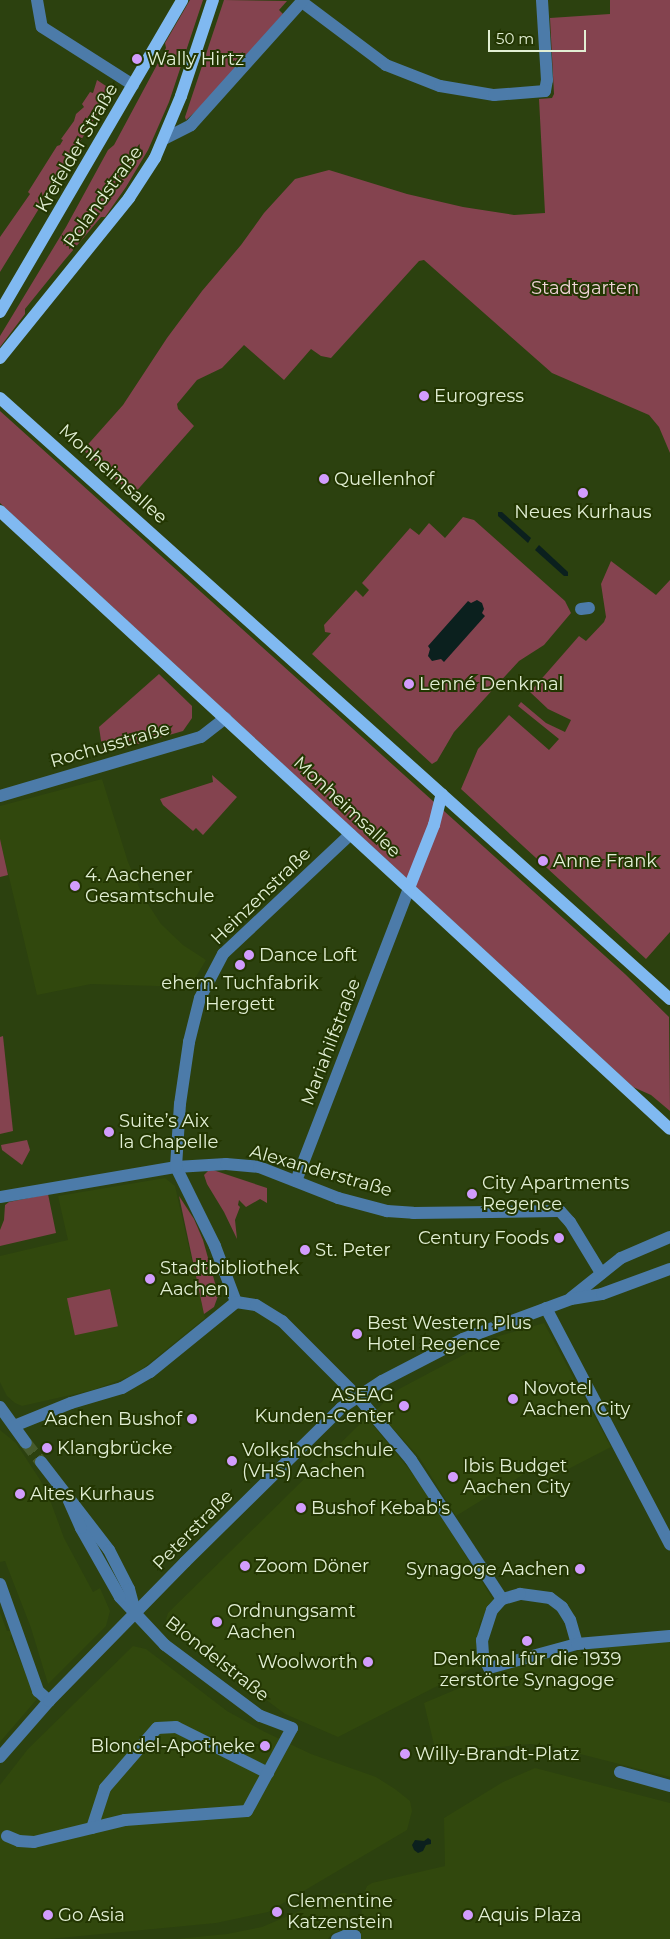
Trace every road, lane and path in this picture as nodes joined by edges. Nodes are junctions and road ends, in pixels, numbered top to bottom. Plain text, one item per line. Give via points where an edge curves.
1 (37, 0) edge
2 (182, 0) edge
3 (213, 0) edge
4 (542, 0) edge
5 (303, 1) edge
6 (133, 85) junction
7 (164, 139) junction
8 (0, 312) edge
9 (0, 358) edge
10 (0, 398) edge
11 (0, 511) edge
12 (225, 718) junction
13 (442, 794) junction
14 (0, 796) edge
15 (351, 834) junction
16 (409, 888) junction
17 (670, 999) edge
18 (670, 1129) edge
19 (176, 1167) junction
20 (296, 1181) junction
21 (0, 1197) edge
22 (670, 1237) edge
23 (670, 1268) edge
24 (601, 1272) junction
25 (571, 1299) junction
26 (236, 1302) junction
27 (546, 1308) junction
28 (358, 1397) junction
29 (0, 1407) edge
30 (14, 1426) junction
31 (26, 1443) tunnel mouth
32 (41, 1462) tunnel mouth
33 (670, 1544) edge
34 (0, 1584) edge
35 (502, 1599) junction
36 (135, 1614) junction
37 (670, 1636) edge
38 (577, 1644) junction
39 (49, 1701) junction
40 (0, 1757) edge
41 (620, 1772) dead end
42 (268, 1773) junction
43 (670, 1786) edge
44 (92, 1828) junction
45 (7, 1836) dead end
46 (355, 1938) edge
47 (337, 1939) edge

1 - 6 street via 42,27
2 - 6 main road, Krefelder Straße
3 - 7 main road
4 - 5 street via 545,91 494,95 440,86 386,65
5 - 7 street, Rolandstraße via 191,125
6 - 8 main road, Krefelder Straße
7 - 9 main road, Rolandstraße via 128,198
10 - 13 main road, Monheimsallee
11 - 12 main road, Monheimsallee
12 - 14 street, Rochusstraße via 201,737
12 - 15 main road, Monheimsallee
13 - 16 main road via 434,825
13 - 17 main road, Monheimsallee
15 - 16 main road, Monheimsallee
15 - 19 street, Heinzenstraße via 223,954 211,973 200,998 189,1042 180,1104
16 - 18 main road, Monheimsallee
16 - 20 street, Mariahilfstraße
19 - 20 street, Alexanderstraße via 226,1164 259,1167
19 - 21 street, Alexanderstraße
19 - 26 street via 215,1246
20 - 24 street, Alexanderstraße via 338,1198 387,1211 560,1211
22 - 24 street, Peterstraße via 638,1249
23 - 25 street, Peterstraße via 602,1294
24 - 25 street, Peterstraße
25 - 27 street, Peterstraße
26 - 28 street via 256,1305 282,1320
26 - 30 street via 150,1372 122,1388 71,1403
27 - 28 street, Peterstraße via 463,1339
27 - 33 street
28 - 35 street via 411,1460
28 - 36 street, Peterstraße via 322,1425
29 - 30 street
30 - 31 street
32 - 36 street via 69,1501 110,1581
34 - 39 street via 38,1691
35 - 38 street via 520,1594 550,1598 562,1607 570,1620
35 - 38 street via 492,1610 482,1640 483,1656 489,1668
36 - 39 street, Peterstraße
36 - 42 street, Blondelstraße via 165,1645 224,1690 260,1716 292,1728
37 - 38 street
39 - 40 street, Peterstraße
41 - 43 street
42 - 44 street, Blondelstraße via 247,1811 125,1820
42 - 44 street via 176,1727 157,1728 105,1788
44 - 45 street, Blondelstraße via 34,1842
46 - 47 street via 345,1936

